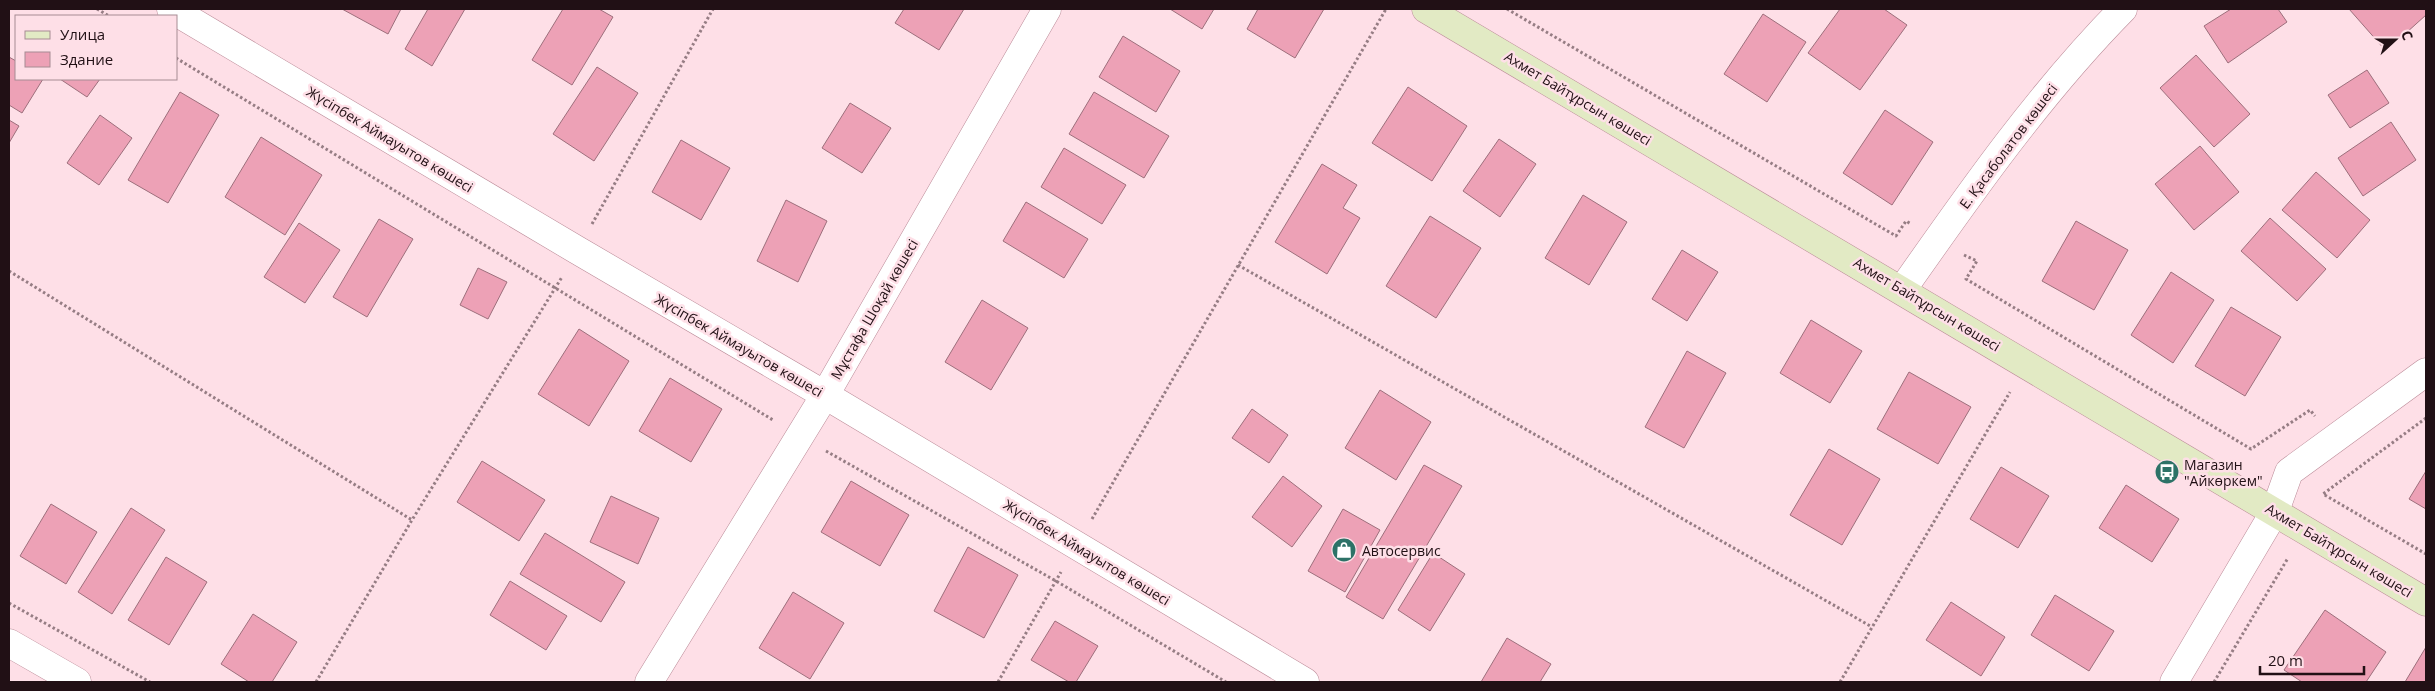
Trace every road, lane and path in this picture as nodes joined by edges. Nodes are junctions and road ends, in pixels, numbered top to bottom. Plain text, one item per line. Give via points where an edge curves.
1 (171, 9) edge
2 (713, 9) edge
3 (1047, 9) edge
4 (1386, 9) edge
5 (1426, 9) edge
6 (2123, 9) edge
7 (178, 59) edge
8 (577, 250) junction
9 (1238, 266) junction
10 (9, 271) edge
11 (555, 290) junction
12 (1902, 290) junction
13 (2027, 364) junction
14 (2426, 372) edge
15 (825, 395) junction
16 (2426, 418) edge
17 (800, 436) junction
18 (2323, 494) junction
19 (2275, 511) junction
20 (412, 520) junction
21 (2305, 529) junction
22 (1076, 546) junction
23 (2426, 554) edge
24 (1056, 582) junction
25 (2426, 602) edge
26 (9, 603) edge
27 (1872, 627) junction
28 (9, 642) edge
29 (77, 682) edge
30 (150, 682) edge
31 (316, 682) edge
32 (649, 682) edge
33 (998, 682) edge
34 (1226, 682) edge
35 (1305, 682) edge
36 (1840, 682) edge
37 (2174, 682) edge
38 (2214, 682) edge

1 - 8 street, Жүсіпбек Аймауытов көшесі
2 - 8 path
3 - 15 street, Мұстафа Шоқай көшесі
4 - 9 path
5 - 12 street, Ахмет Байтұрсын көшесі
6 - 12 street, Е. Қасаболатов көшесі via 2043,99
7 - 11 path
8 - 11 path
8 - 15 street, Жүсіпбек Аймауытов көшесі
9 - 22 path
9 - 27 path
10 - 20 path
11 - 17 path
11 - 20 path
12 - 13 street, Ахмет Байтұрсын көшесі
13 - 19 street, Ахмет Байтұрсын көшесі
13 - 27 path
14 - 19 street via 2289,472
15 - 17 street, Мұстафа Шоқай көшесі
15 - 22 street, Жүсіпбек Аймауытов көшесі
16 - 18 path
17 - 24 path
17 - 32 street, Мұстафа Шоқай көшесі
18 - 21 path
18 - 23 path
19 - 21 street, Ахмет Байтұрсын көшесі
19 - 37 street
20 - 31 path
21 - 25 street, Ахмет Байтұрсын көшесі
21 - 38 path
22 - 24 path
22 - 35 street, Жүсіпбек Аймауытов көшесі
24 - 33 path
24 - 34 path
26 - 30 path
27 - 36 path
28 - 29 street

